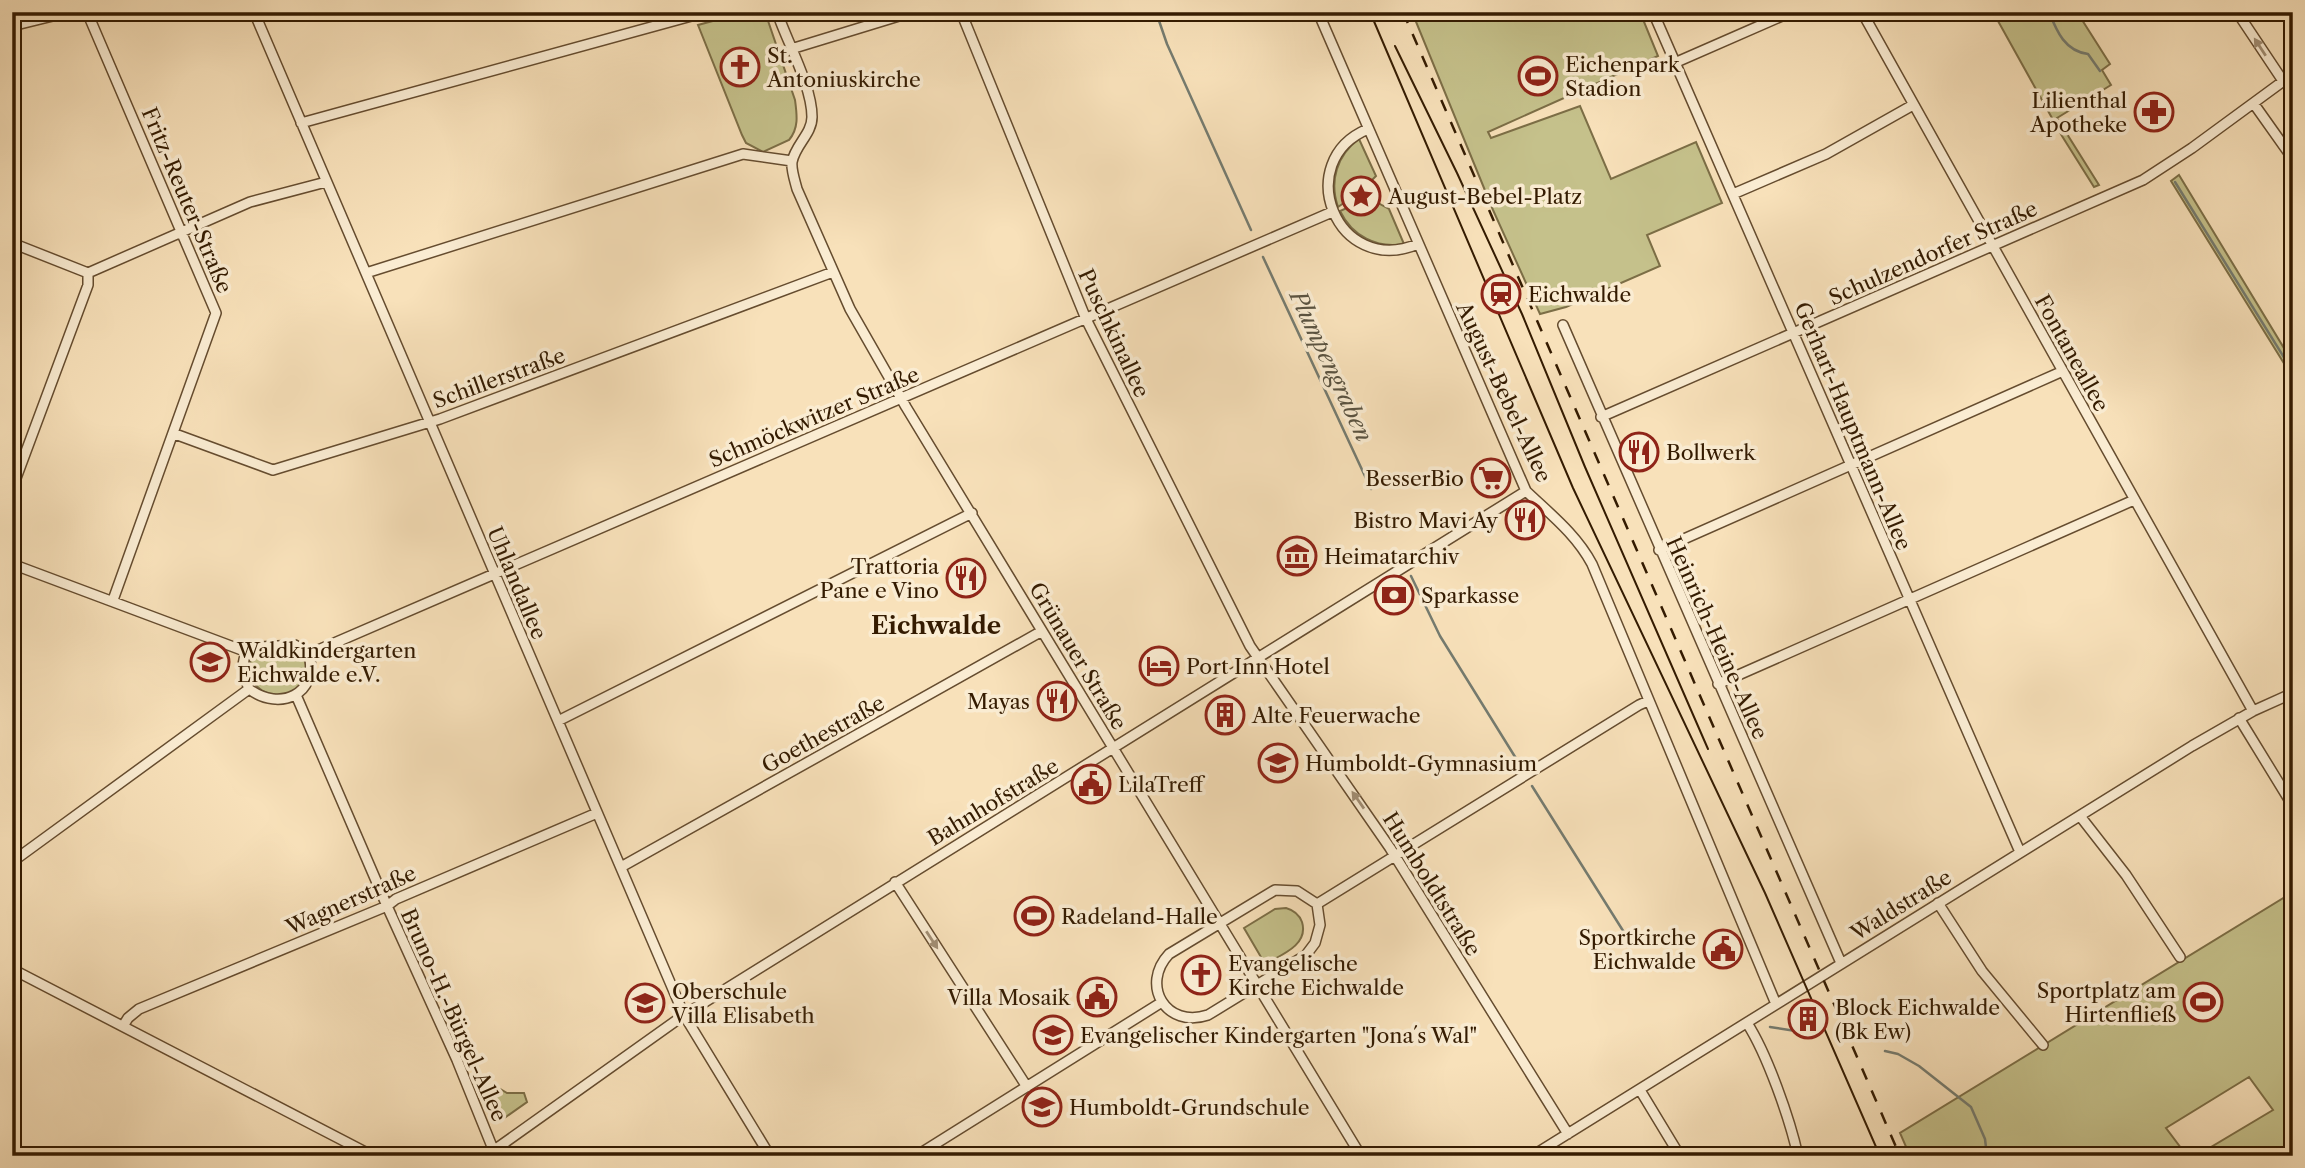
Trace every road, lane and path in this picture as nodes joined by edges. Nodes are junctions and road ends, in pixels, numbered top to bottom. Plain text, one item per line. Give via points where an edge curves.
1 (69, 12) edge
2 (88, 12) edge
3 (254, 12) edge
4 (706, 12) edge
5 (776, 12) edge
6 (912, 12) edge
7 (961, 12) edge
8 (1318, 12) edge
9 (1653, 12) edge
10 (1791, 12) edge
11 (1862, 12) edge
12 (2237, 12) edge
13 (12, 26) edge
14 (791, 49) junction
15 (1675, 63) junction
16 (1663, 68) dead end
17 (2293, 74) edge
18 (2283, 81) junction
19 (2254, 104) junction
20 (1913, 105) junction
21 (301, 123) junction
22 (1368, 129) junction
23 (2293, 159) edge
24 (792, 161) junction
25 (326, 182) junction
26 (1732, 194) junction
27 (1332, 212) junction
28 (181, 232) junction
29 (12, 243) edge
30 (1418, 244) junction
31 (1992, 247) junction
32 (833, 272) junction
33 (88, 273) junction
34 (366, 273) junction
35 (1086, 319) junction
36 (1563, 325) dead end
37 (1794, 333) junction
38 (2063, 372) junction
39 (901, 398) junction
40 (1601, 417) junction
41 (430, 422) junction
42 (174, 434) junction
43 (1851, 466) junction
44 (12, 489) edge
45 (1526, 491) junction
46 (2134, 500) junction
47 (972, 513) junction
48 (1659, 550) junction
49 (12, 564) edge
50 (494, 573) junction
51 (113, 600) junction
52 (1909, 601) junction
53 (1042, 631) junction
54 (247, 652) junction
55 (309, 654) junction
56 (1258, 658) junction
57 (1718, 684) junction
58 (249, 689) junction
59 (2293, 693) edge
60 (296, 695) junction
61 (1648, 701) junction
62 (2253, 711) junction
63 (2239, 718) junction
64 (558, 721) junction
65 (1112, 749) junction
66 (2293, 806) edge
67 (597, 813) junction
68 (2080, 816) junction
69 (2020, 852) junction
70 (1396, 857) junction
71 (12, 862) edge
72 (621, 867) junction
73 (895, 882) junction
74 (1938, 903) junction
75 (1317, 904) junction
76 (387, 906) junction
77 (1219, 923) junction
78 (2180, 957) dead end
79 (1841, 963) junction
80 (12, 969) edge
81 (1258, 985) junction
82 (1162, 1002) junction
83 (1776, 1004) junction
84 (684, 1015) junction
85 (1747, 1023) junction
86 (123, 1026) junction
87 (2043, 1045) dead end
88 (1027, 1087) junction
89 (1640, 1090) junction
90 (1568, 1134) junction
91 (492, 1154) edge
92 (373, 1156) edge
93 (770, 1156) edge
94 (916, 1156) edge
95 (1361, 1156) edge
96 (1532, 1156) edge
97 (1680, 1156) edge
98 (1798, 1156) edge

1 - 13 street
2 - 28 street, Fritz-Reuter-Straße
3 - 21 street, Uhlandallee
4 - 21 street
5 - 14 street
6 - 14 street
7 - 35 street, Puschkinallee
8 - 22 street, August-Bebel-Allee
9 - 15 street, Gerhart-Hauptmann-Allee
10 - 15 street
11 - 20 street, Fontaneallee
18 -> 12 street
14 - 24 street via 810,101 812,121
15 - 16 street
15 - 26 street, Gerhart-Hauptmann-Allee
17 - 18 street, Schulzendorfer Straße
18 - 19 street, Schulzendorfer Straße
19 - 23 street
19 - 31 street, Schulzendorfer Straße via 2143,180
20 - 26 street via 1824,155
20 - 31 street, Fontaneallee
21 - 25 street, Uhlandallee
22 - 27 street via 1355,135 1334,162 1329,190
22 - 30 street, August-Bebel-Allee
24 - 32 street, Grünauer Straße via 797,189
24 - 34 street via 743,154
25 - 28 street via 250,202
25 - 34 street, Uhlandallee
26 - 37 street, Gerhart-Hauptmann-Allee
27 - 30 street via 1366,245 1394,250
27 - 35 street, Schmöckwitzer Straße
28 - 33 street
28 - 42 street, Fritz-Reuter-Straße via 217,317
29 - 33 street
30 - 45 street, August-Bebel-Allee
31 - 37 street, Schulzendorfer Straße
31 - 38 street, Fontaneallee
32 - 39 street, Grünauer Straße
32 - 41 street, Schillerstraße
33 - 44 street via 88,285
34 - 41 street, Uhlandallee
35 - 39 street, Schmöckwitzer Straße
35 - 56 street, Puschkinallee
36 - 40 street, Heinrich-Heine-Allee
37 - 40 street, Schulzendorfer Straße
37 - 43 street, Gerhart-Hauptmann-Allee
38 - 43 street
38 - 46 street, Fontaneallee
39 - 47 street, Grünauer Straße
39 - 50 street, Schmöckwitzer Straße
40 - 48 street, Heinrich-Heine-Allee
41 - 42 street, Schillerstraße via 273,470
41 - 50 street, Uhlandallee
42 - 51 street, Fritz-Reuter-Straße
43 - 48 street
43 - 52 street, Gerhart-Hauptmann-Allee
45 - 56 street, Bahnhofstraße
45 - 61 street, August-Bebel-Allee via 1586,552
46 - 52 street
46 - 62 street, Fontaneallee
47 - 53 street, Grünauer Straße
47 - 64 street
48 - 57 street, Heinrich-Heine-Allee
49 - 51 street
50 - 55 street, Schmöckwitzer Straße
50 - 64 street, Uhlandallee
51 - 54 street
52 - 57 street
52 - 69 street, Gerhart-Hauptmann-Allee
53 - 65 street, Grünauer Straße
53 - 72 street, Goethestraße
54 - 55 street via 295,645
54 - 58 street via 243,672
55 - 60 street via 309,678
56 - 65 street, Bahnhofstraße
70 -> 56 street, Humboldtstraße
57 - 79 street, Heinrich-Heine-Allee
58 - 60 street via 269,698
58 - 71 street
59 - 62 street, Waldstraße
60 - 76 street, Bruno-H.-Bürgel-Allee
61 - 70 street
61 - 83 street, August-Bebel-Allee
62 - 63 street, Waldstraße
63 - 66 street
63 - 68 street, Waldstraße
64 - 67 street, Uhlandallee
65 - 73 street, Bahnhofstraße
65 - 77 street, Grünauer Straße
67 - 72 street, Uhlandallee
67 - 76 street, Wagnerstraße
68 - 69 street, Waldstraße
68 - 78 street via 2131,881
69 - 74 street, Waldstraße
70 - 75 street
70 - 90 street, Humboldtstraße
72 - 84 street, Uhlandallee
73 - 84 street, Bahnhofstraße
73 -> 88 street
74 - 79 street, Waldstraße
74 - 87 street via 1982,971
75 - 77 street via 1297,891 1275,890
75 - 81 street via 1320,925 1311,949
76 - 86 street, Wagnerstraße via 139,1009
76 - 91 street, Bruno-H.-Bürgel-Allee via 454,1054
77 - 81 street, Grünauer Straße
77 - 82 street via 1161,962 1157,981
79 - 83 street, Waldstraße
80 - 86 street
81 - 82 street via 1199,1018 1179,1016
81 - 95 street, Grünauer Straße
82 - 88 street
83 - 85 street, Waldstraße
84 - 91 street, Bahnhofstraße
84 - 93 street, Uhlandallee
85 - 89 street, Waldstraße
85 - 98 street
86 - 92 street
88 - 94 street
89 - 90 street, Waldstraße
89 - 97 street
90 - 96 street, Waldstraße

